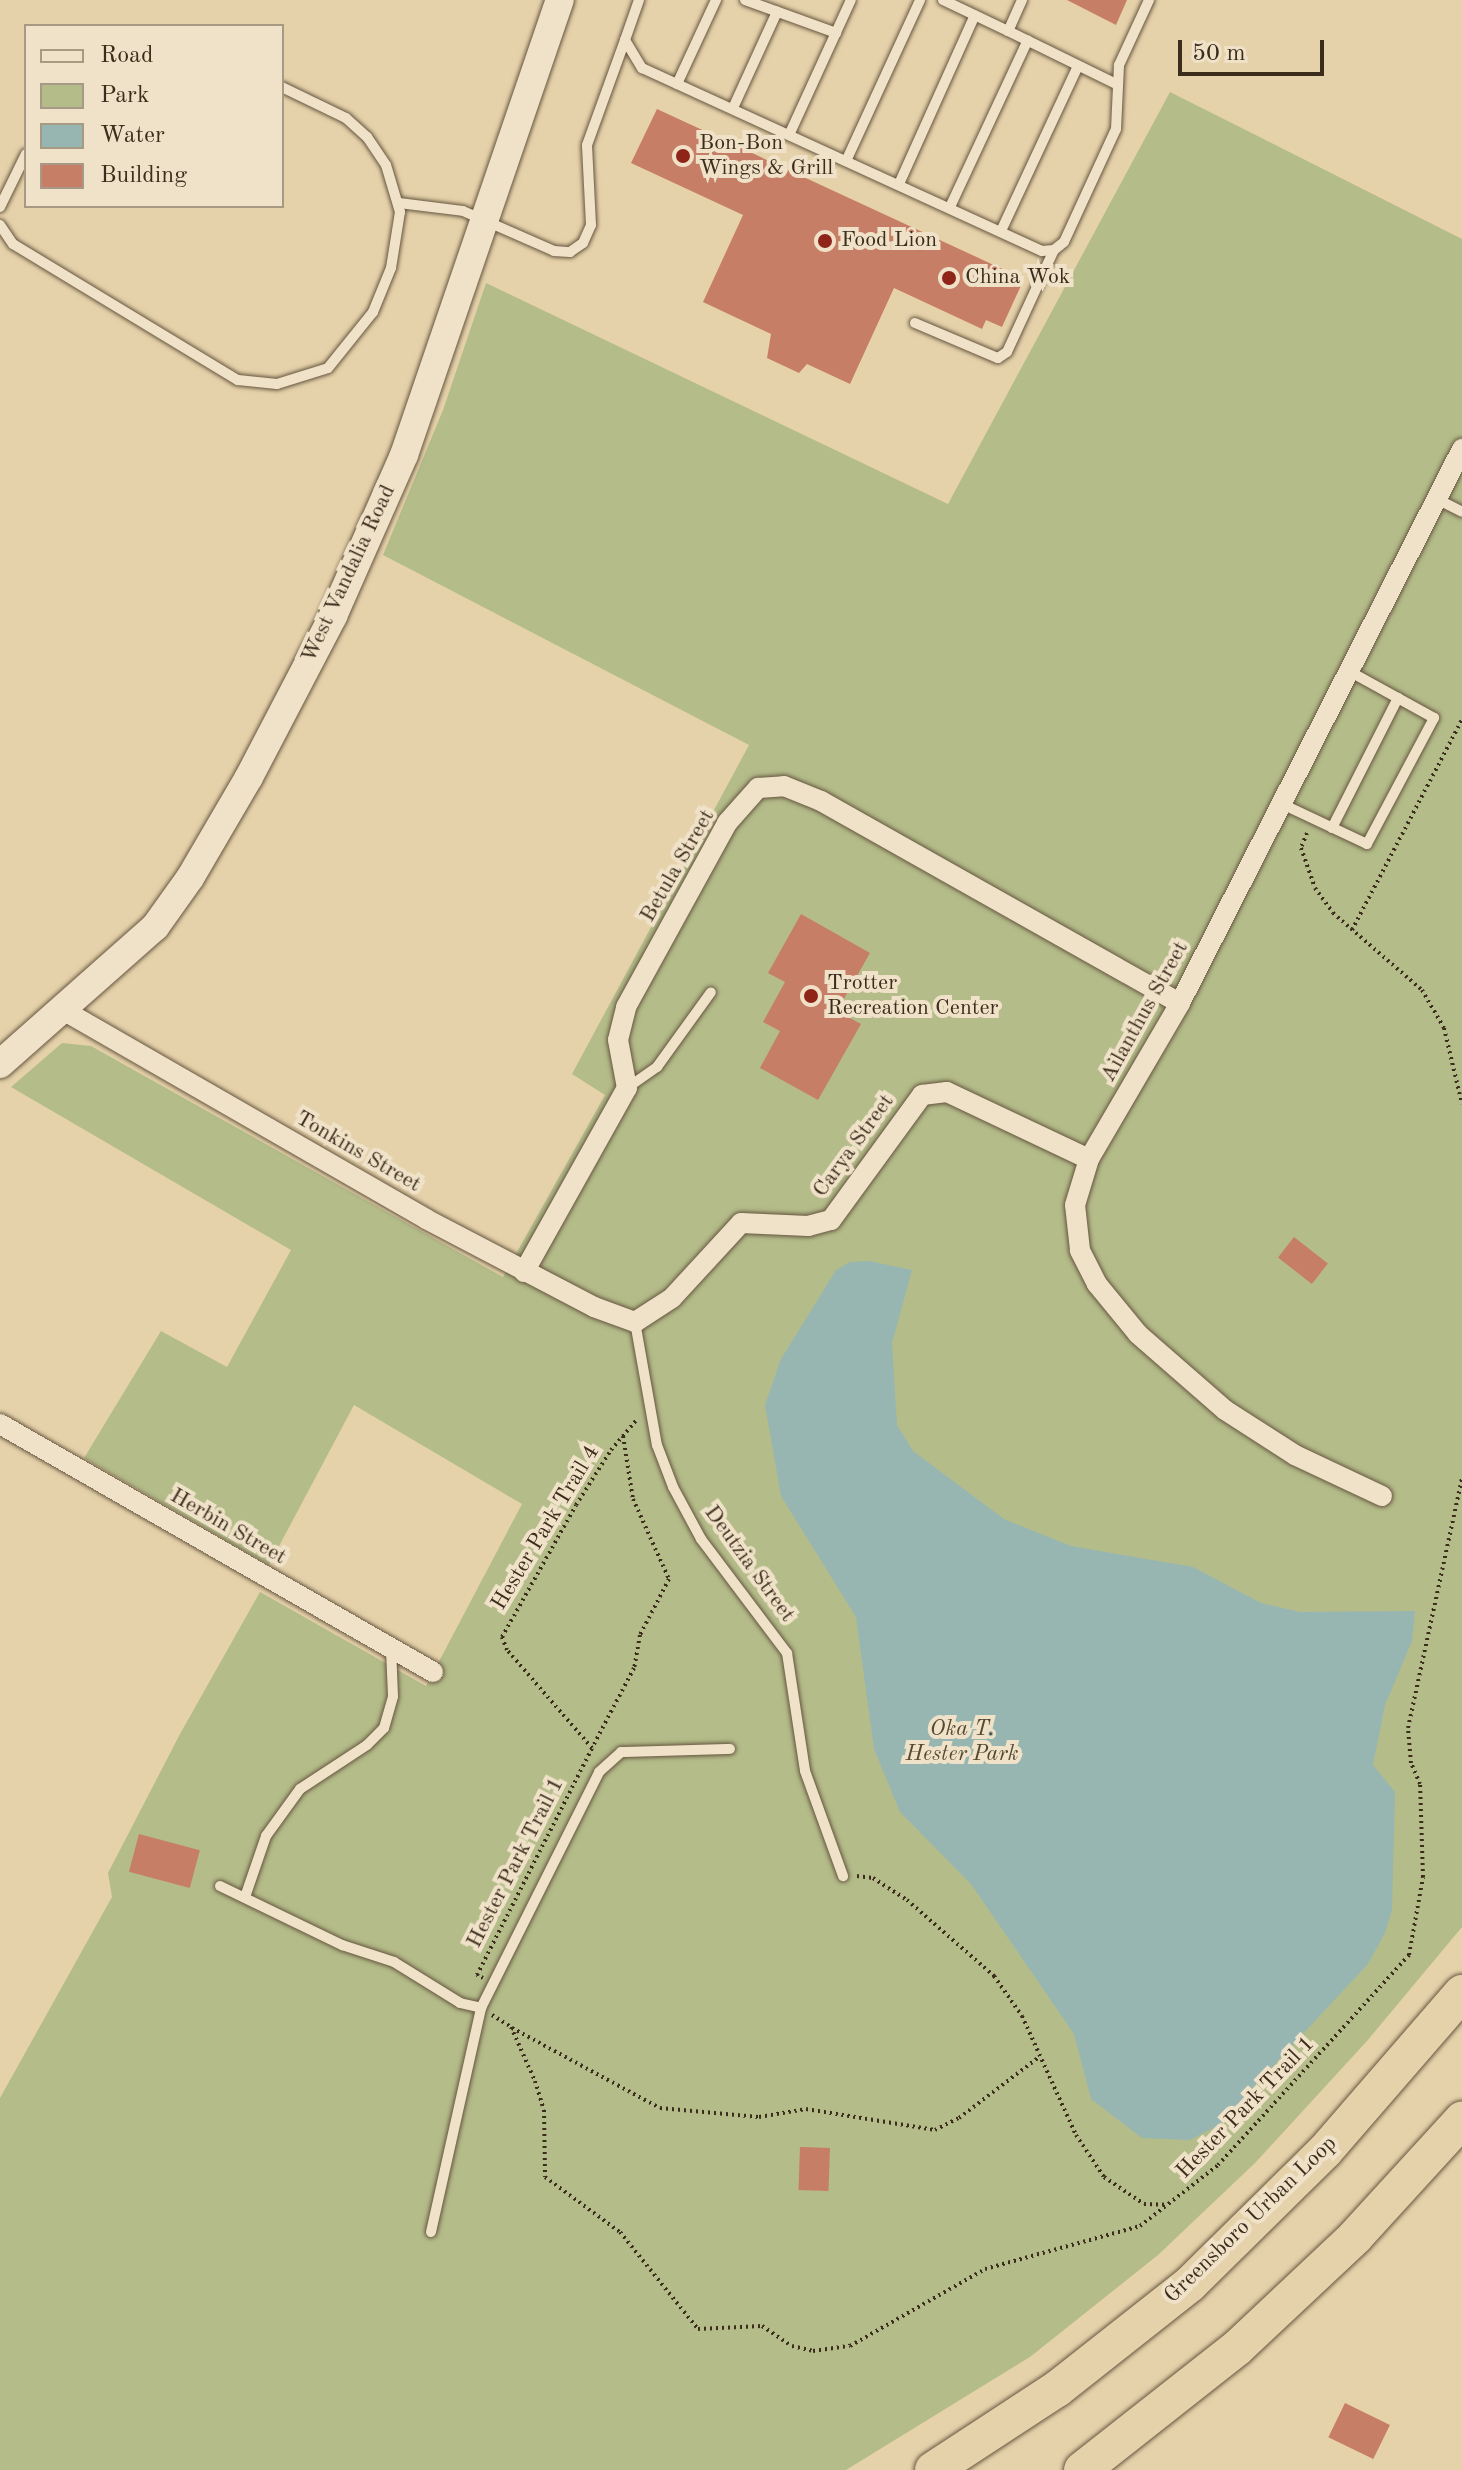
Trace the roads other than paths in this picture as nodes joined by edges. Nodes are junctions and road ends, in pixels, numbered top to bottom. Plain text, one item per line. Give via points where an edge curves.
1 (560, 0) edge
2 (639, 0) edge
3 (716, 0) edge
4 (745, 0) edge
5 (851, 0) edge
6 (920, 0) edge
7 (943, 0) edge
8 (1022, 0) edge
9 (1149, 0) edge
10 (777, 12) junction
11 (975, 15) junction
12 (1008, 31) junction
13 (836, 33) junction
14 (625, 40) junction
15 (1028, 40) junction
16 (1078, 66) junction
17 (677, 84) junction
18 (1116, 84) junction
19 (284, 88) edge
20 (733, 108) junction
21 (790, 133) junction
22 (24, 158) edge
23 (847, 159) junction
24 (899, 184) junction
25 (399, 203) junction
26 (0, 207) edge
27 (950, 207) junction
28 (484, 221) junction
29 (0, 225) edge
30 (1001, 231) junction
31 (1054, 250) junction
32 (915, 323) dead end
33 (1462, 449) edge
34 (1437, 499) junction
35 (1462, 512) edge
36 (1349, 671) junction
37 (1398, 698) junction
38 (1282, 804) junction
39 (1332, 828) junction
40 (711, 992) dead end
41 (1180, 1003) junction
42 (63, 1010) junction
43 (0, 1064) edge
44 (627, 1088) junction
45 (1089, 1159) junction
46 (524, 1272) junction
47 (635, 1322) junction
48 (0, 1424) edge
49 (1382, 1496) dead end
50 (391, 1648) junction
51 (433, 1672) dead end
52 (730, 1749) dead end
53 (843, 1876) road end
54 (220, 1886) dead end
55 (245, 1897) junction
56 (1462, 1993) edge
57 (481, 2008) junction
58 (1462, 2120) edge
59 (431, 2232) dead end
60 (933, 2470) edge
61 (1082, 2470) edge

1 - 28 street, West Vandalia Road
2 - 14 lane
3 - 17 lane
4 - 10 lane
5 - 13 lane
6 - 23 lane
7 - 11 lane
8 - 12 lane
9 - 18 lane
10 - 13 lane
10 - 20 lane
11 - 12 lane
11 - 24 lane
12 - 15 lane
13 - 21 lane
14 - 17 lane via 642,68
14 - 28 lane via 587,145 591,225 583,243 570,252 554,251
15 - 16 lane
15 - 27 lane
16 - 18 lane
16 - 30 lane
17 - 20 lane
18 - 31 lane via 1116,129 1064,242
19 - 25 lane via 346,118 367,137 386,165
20 - 21 lane
21 - 23 lane
22 - 26 lane
23 - 24 lane
24 - 27 lane
25 - 28 lane via 449,207
25 - 29 lane via 391,268 373,312 328,368 277,384 238,380 13,244
27 - 30 lane
28 - 42 street, West Vandalia Road via 404,455 333,616 249,777 155,927
30 - 31 lane via 1042,251
31 - 32 lane via 1007,352 998,358
33 - 34 street, Ailanthus Street
34 - 35 lane
34 - 36 street, Ailanthus Street
36 - 37 lane
36 - 38 street, Ailanthus Street
37 - 39 lane
37 - 39 lane via 1434,718 1367,844
38 - 39 lane
38 - 41 street, Ailanthus Street
40 - 44 lane via 657,1067
41 - 44 street, Betula Street via 821,801 784,786 758,788 727,823 626,1007 618,1040
41 - 45 street, Ailanthus Street
42 - 43 street, West Vandalia Road
42 - 46 street, Tonkins Street
44 - 46 street
45 - 47 street, Carya Street via 947,1092 922,1095 831,1220 808,1226 741,1223 672,1298
45 - 49 street, Ailanthus Street via 1075,1205 1080,1250 1117,1312 1225,1410 1295,1455
46 - 47 street, Tonkins Street
47 - 53 lane, Deutzia Street via 649,1403 673,1487 701,1539 787,1653 805,1771
48 - 50 street, Herbin Street
50 - 51 street, Herbin Street
50 - 55 lane via 393,1696 384,1728 300,1789 266,1836
52 - 57 lane via 635,1750 608,1759
54 - 55 lane
55 - 57 lane via 342,1945 394,1962 460,2003
56 - 60 highway, Greensboro Urban Loop via 1325,2151 1190,2284 1057,2389
57 - 59 lane
58 - 61 highway via 1355,2237 1237,2348

